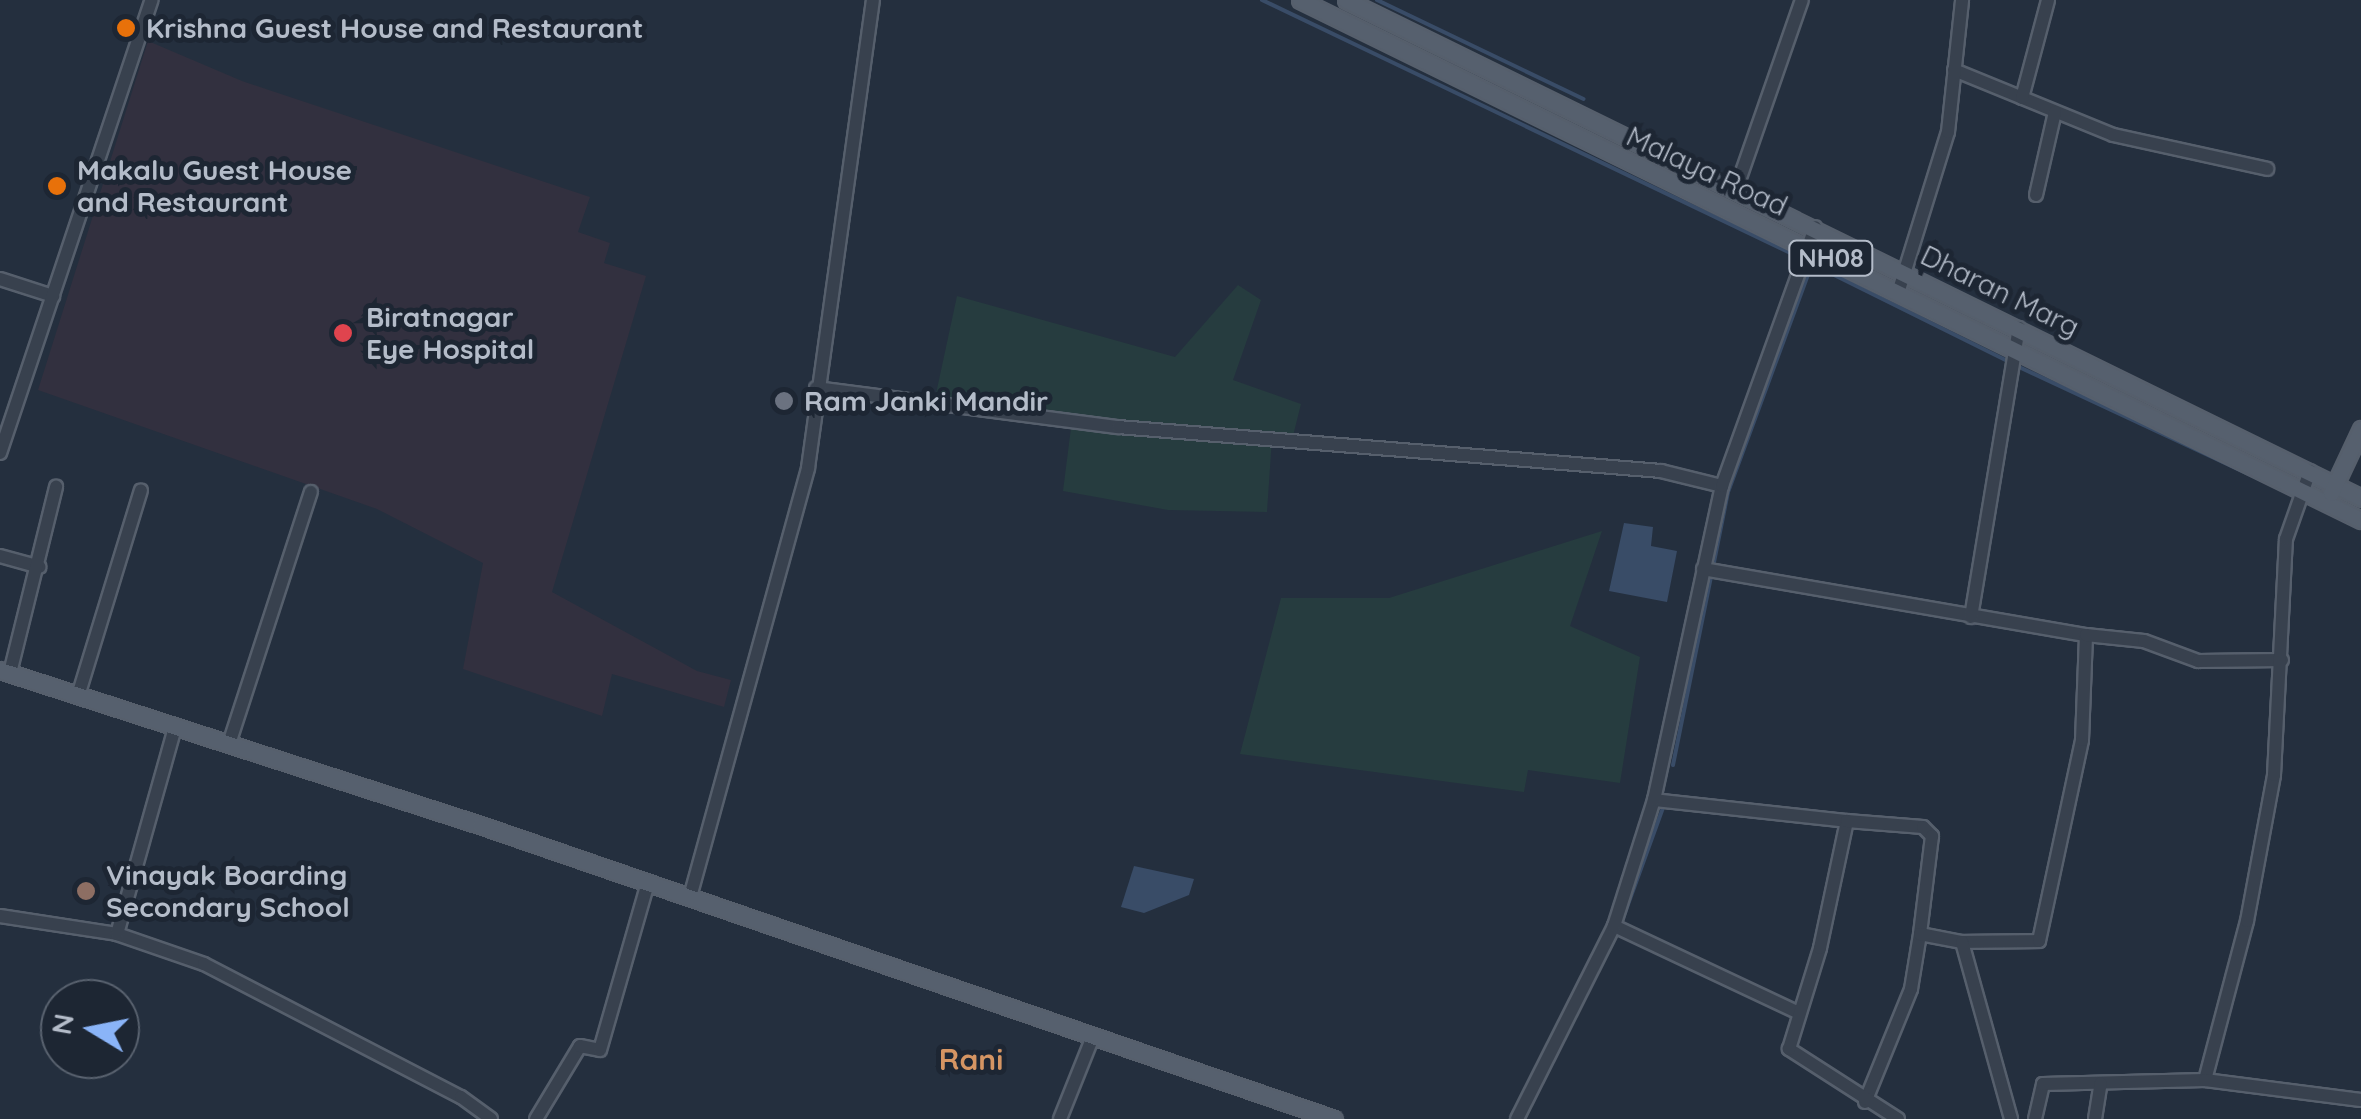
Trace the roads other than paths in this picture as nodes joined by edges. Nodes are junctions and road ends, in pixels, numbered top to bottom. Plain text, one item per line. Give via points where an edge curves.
1 (152, 0) edge
2 (873, 0) edge
3 (1300, 0) edge
4 (1346, 0) edge
5 (1802, 0) edge
6 (1962, 0) edge
7 (2048, 0) edge
8 (1954, 70) junction
9 (2022, 98) junction
10 (2056, 112) junction
11 (2267, 169) dead end
12 (1735, 192) junction
13 (2036, 195) dead end
14 (1815, 226) junction
15 (1807, 246) junction
16 (1906, 272) junction
17 (0, 279) edge
18 (1898, 290) junction
19 (53, 296) junction
20 (2019, 328) junction
21 (2014, 348) junction
22 (816, 388) junction
23 (2361, 429) edge
24 (0, 454) edge
25 (2310, 472) junction
26 (2334, 484) junction
27 (1722, 486) junction
28 (56, 487) dead end
29 (140, 490) dead end
30 (2302, 490) junction
31 (311, 492) dead end
32 (2361, 498) edge
33 (2327, 503) junction
34 (2361, 520) edge
35 (0, 556) edge
36 (40, 568) junction
37 (1703, 569) junction
38 (1971, 617) junction
39 (2086, 635) junction
40 (2282, 660) junction
41 (5, 672) edge
42 (78, 696) junction
43 (175, 728) junction
44 (229, 744) junction
45 (1654, 800) junction
46 (1848, 821) junction
47 (648, 882) junction
48 (690, 897) junction
49 (0, 916) edge
50 (1614, 926) junction
51 (117, 934) junction
52 (1920, 934) junction
53 (1962, 942) junction
54 (1800, 1012) junction
55 (1092, 1038) junction
56 (2205, 1080) junction
57 (2100, 1083) junction
58 (2361, 1100) edge
59 (1865, 1102) junction
60 (490, 1119) edge
61 (536, 1119) edge
62 (1060, 1119) edge
63 (1334, 1119) edge
64 (1517, 1119) edge
65 (1898, 1119) edge
66 (2011, 1119) edge
67 (2035, 1119) edge
68 (2095, 1119) edge

1 - 19 street
2 - 22 street
3 - 15 main road, Malaya Road / NH08
4 - 12 main road, Dharan Marg / NH08
5 - 12 street
6 - 8 street
7 - 9 street
8 - 9 street
8 - 16 street via 1948,132
9 - 10 street
10 - 11 street via 2114,135
10 - 13 street
12 - 14 main road, Dharan Marg / NH08
14 - 15 street
14 - 16 main road, Dharan Marg / NH08
15 - 18 main road, Malaya Road / NH08
15 - 27 street
16 - 18 street
16 - 20 main road, Dharan Marg / NH08
17 - 19 street
18 - 21 main road, Malaya Road / NH08
19 - 24 street
20 - 21 street
20 - 25 main road, Dharan Marg / NH08
21 - 30 main road, Malaya Road / NH08
21 - 38 street
22 - 27 street via 1118,427 1661,471
22 - 48 street via 808,468
23 - 26 main road
25 - 26 main road, Dharan Marg / NH08
25 - 30 street
26 - 32 main road, Dharan Marg / NH08
26 - 33 main road
27 - 37 street
28 - 36 street
29 - 42 street
30 - 33 main road, Malaya Road / NH08
30 - 40 street via 2286,539
31 - 44 street
33 - 34 main road, Malaya Road / NH08
35 - 36 street
36 - 41 street
37 - 38 street
37 - 45 street
38 - 39 street
39 - 40 street via 2144,641 2198,660
39 - 53 street via 2082,740 2039,941
40 - 56 street via 2274,774 2258,864
41 - 42 main road
42 - 43 main road
43 - 44 main road
43 - 51 street
44 - 47 main road
45 - 46 street
45 - 50 street
46 - 52 street via 1922,827 1932,836
46 - 54 street
47 - 48 main road
47 - 61 street via 602,1046 597,1052 580,1046
48 - 55 main road
49 - 51 street
50 - 54 street
50 - 64 street
51 - 60 street via 268,995 461,1097
52 - 53 street
52 - 59 street via 1911,990
53 - 66 street
54 - 59 street via 1789,1049
55 - 62 street
55 - 63 main road
56 - 57 street
56 - 58 street
57 - 67 street via 2043,1084
57 - 68 street
59 - 65 street

